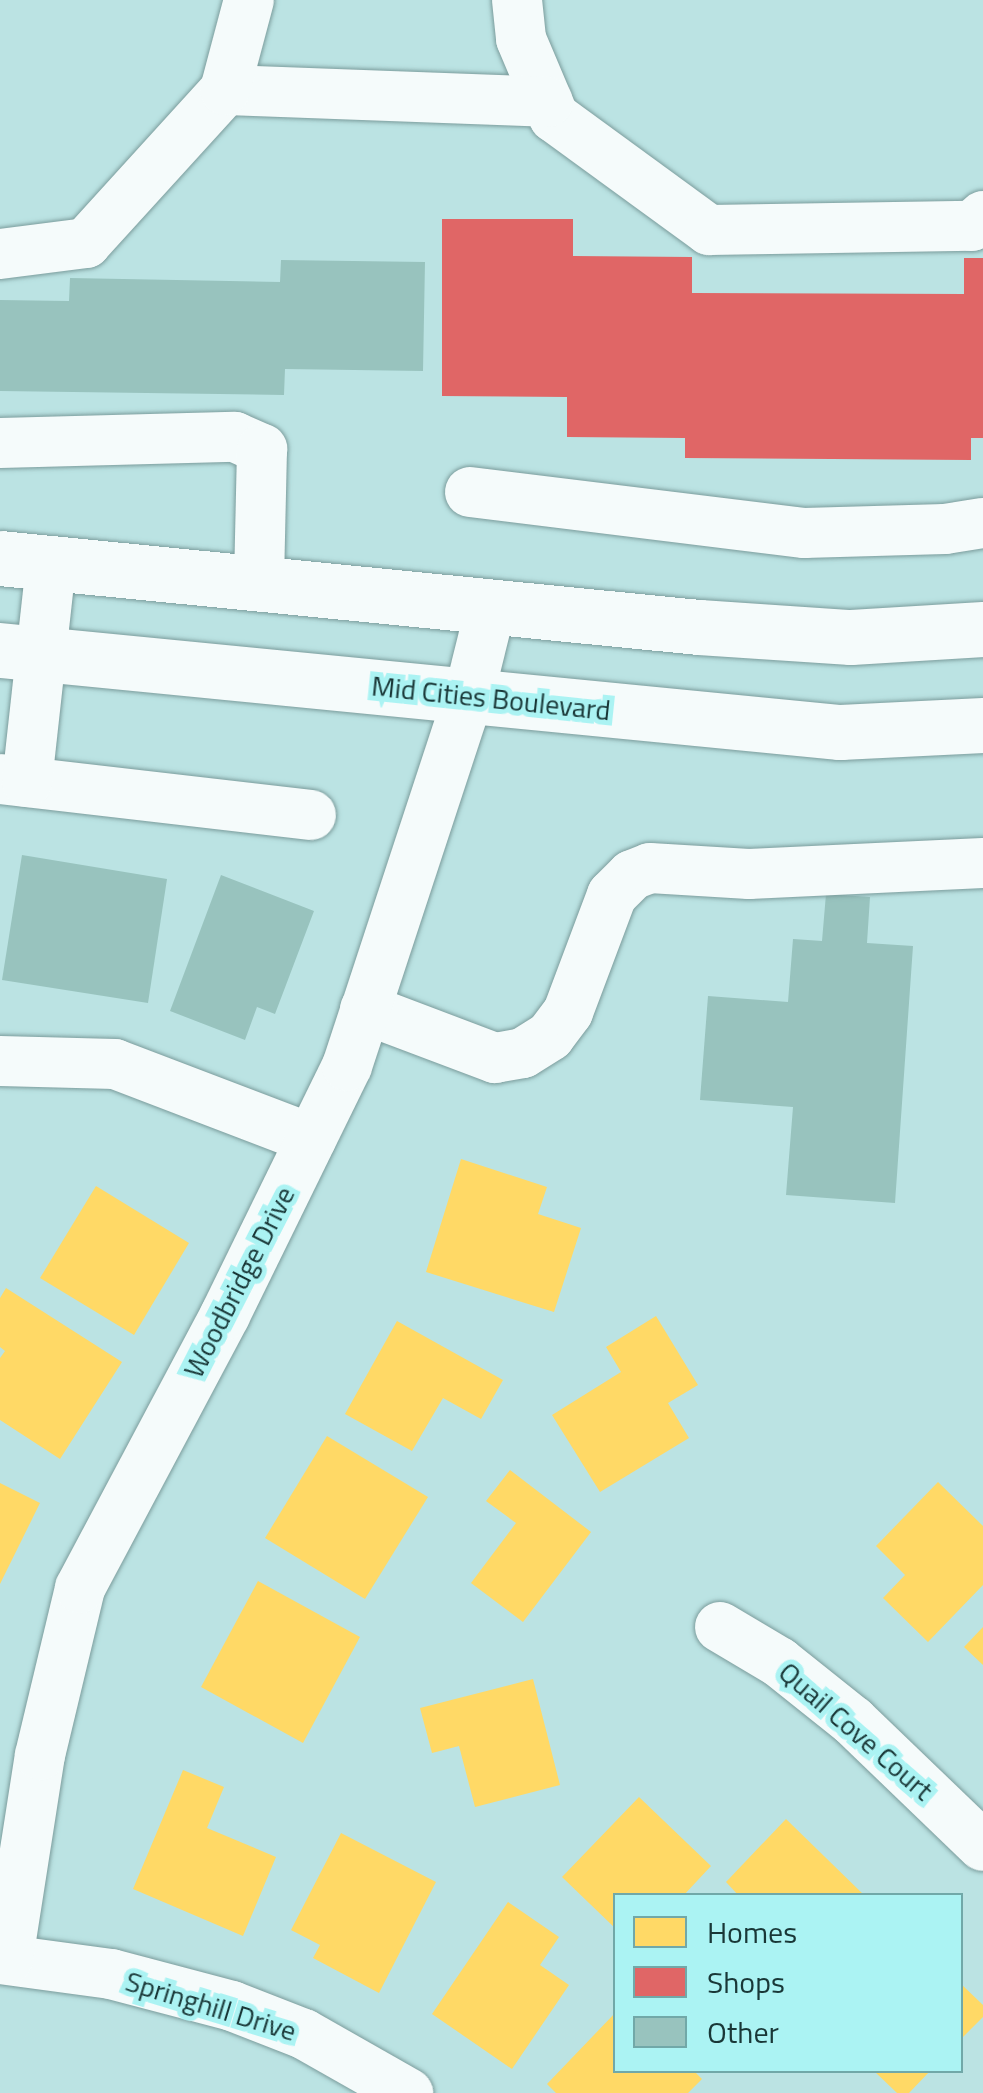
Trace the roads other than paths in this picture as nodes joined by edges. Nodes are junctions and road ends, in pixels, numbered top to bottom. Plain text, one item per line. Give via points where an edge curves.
1 (248, 0) edge
2 (517, 0) edge
3 (225, 90) junction
4 (548, 102) junction
5 (983, 216) edge
6 (0, 254) edge
7 (0, 443) edge
8 (470, 492) dead end
9 (983, 523) edge
10 (25, 560) edge
11 (259, 585) junction
12 (491, 606) junction
13 (983, 629) edge
14 (22, 652) edge
15 (469, 696) junction
16 (983, 725) edge
17 (13, 780) edge
18 (312, 814) dead end
19 (983, 864) edge
20 (365, 1010) junction
21 (0, 1061) edge
22 (311, 1139) junction
23 (720, 1627) dead end
24 (983, 1846) edge
25 (4, 1959) edge
26 (408, 2093) edge

1 - 3 street
2 - 4 street via 521,40
3 - 4 street
3 - 6 street via 86,243
4 - 5 street via 554,117 709,230 972,226
7 - 11 street via 235,437 262,449
8 - 9 street via 804,533
10 - 11 main road
10 - 14 street
11 - 12 main road
12 - 13 main road via 850,637
12 - 15 street, Woodbridge Drive
14 - 15 main road, Mid Cities Boulevard
14 - 17 street
15 - 16 main road, Mid Cities Boulevard via 840,732
15 - 20 street, Woodbridge Drive
17 - 18 street
19 - 20 street via 750,874 650,868 612,895 568,1012 550,1036 523,1053 495,1058
20 - 22 street, Woodbridge Drive via 347,1066
21 - 22 street via 115,1064
22 - 25 street, Woodbridge Drive via 80,1588 40,1755
23 - 24 street, Quail Cove Court via 853,1721
25 - 26 street, Springhill Drive via 111,1974 232,2006 304,2034

